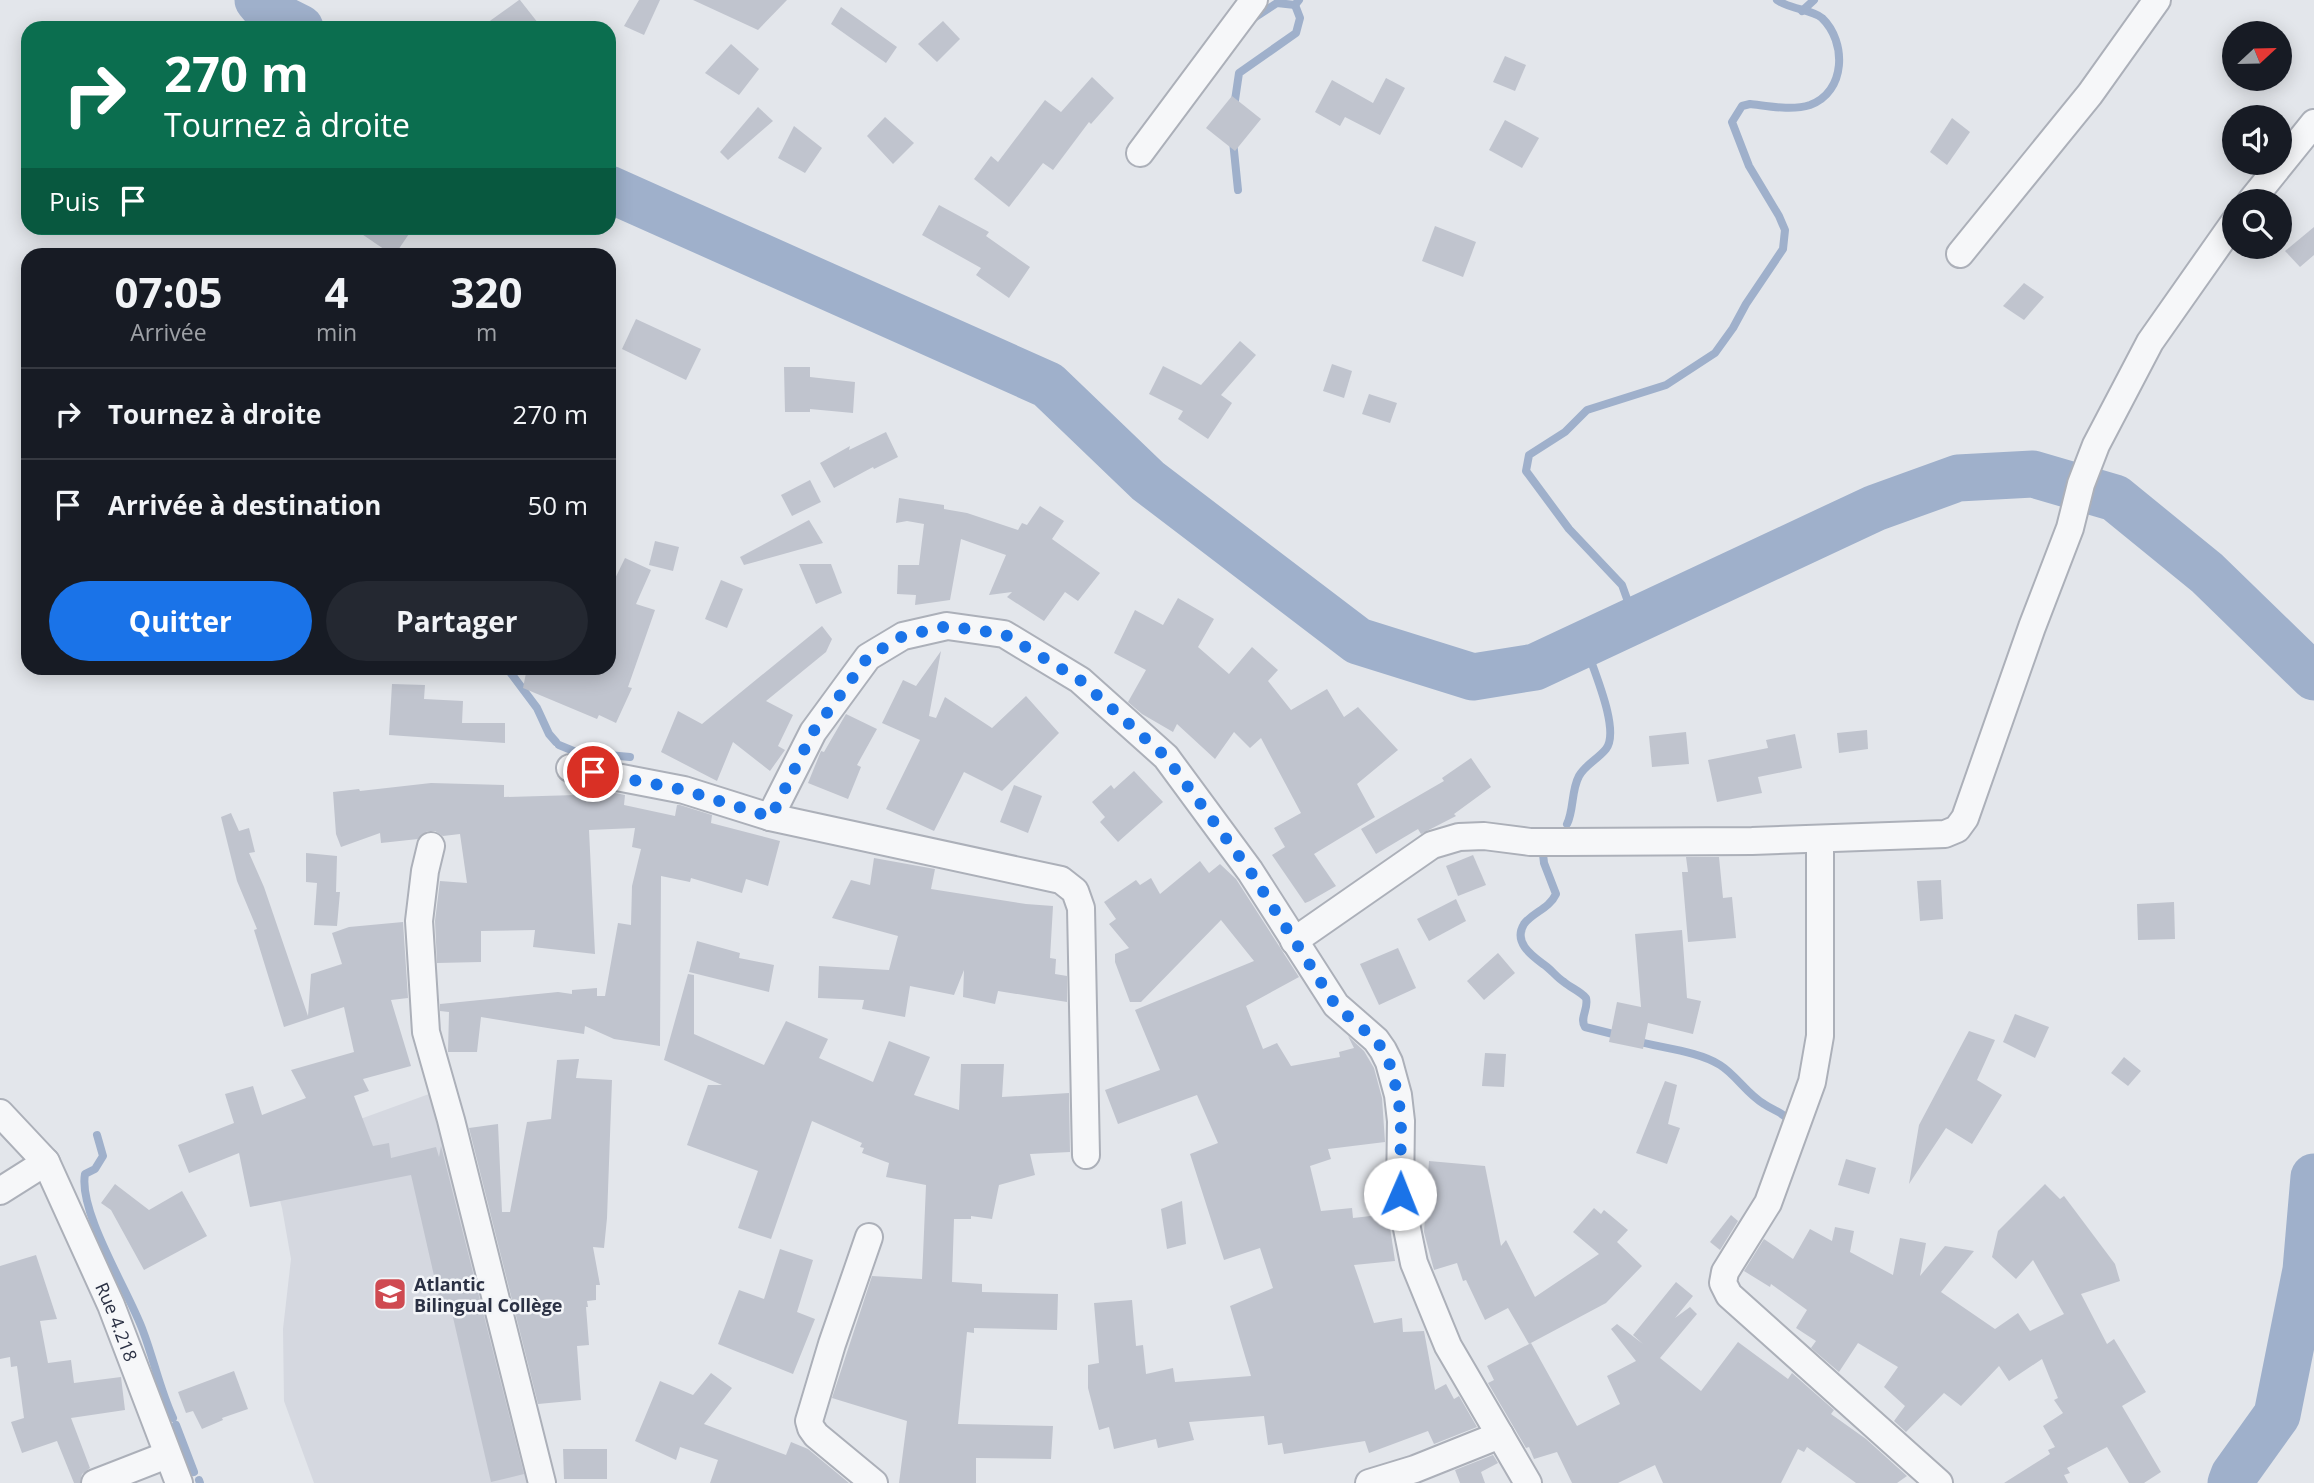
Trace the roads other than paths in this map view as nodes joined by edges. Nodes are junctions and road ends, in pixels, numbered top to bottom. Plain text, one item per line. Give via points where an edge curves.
1 (1254, 0) edge
2 (2157, 0) edge
3 (2314, 123) edge
4 (1140, 153) dead end
5 (2261, 189) edge
6 (2222, 240) edge
7 (1960, 254) dead end
8 (570, 768) dead end
9 (771, 817) junction
10 (1820, 839) junction
11 (431, 846) dead end
12 (1294, 942) junction
13 (0, 1113) edge
14 (1086, 1155) dead end
15 (46, 1163) junction
16 (0, 1191) edge
17 (869, 1237) dead end
18 (1500, 1434) junction
19 (167, 1455) junction
20 (95, 1483) edge
21 (179, 1483) edge
22 (542, 1483) edge
23 (874, 1483) edge
24 (1369, 1483) edge
25 (1528, 1483) edge
26 (1938, 1483) edge

1 - 4 street
2 - 7 street via 2090,93
3 - 5 street
6 - 10 street via 2150,342 2096,445 1965,818 1957,829 1945,834
8 - 9 street via 684,790
9 - 12 street via 813,732 868,657 903,636 947,626 1004,634 1080,680 1166,757 1250,871
9 - 14 street via 1061,880 1075,891 1081,908
10 - 12 street via 1530,842 1458,837 1432,845
10 - 26 street via 1820,1036 1812,1082 1768,1203 1725,1272 1723,1283 1729,1295
11 - 22 street via 419,921 426,1032
12 - 18 street via 1336,1006 1376,1040 1389,1062 1401,1121 1400,1194 1415,1263 1448,1346
13 - 15 street, Rue 4.218
15 - 16 street
15 - 19 street, Rue 4.218 via 111,1305
17 - 23 street via 809,1421 816,1435
18 - 24 street
18 - 25 street
19 - 20 street
19 - 21 street, Rue 4.218

